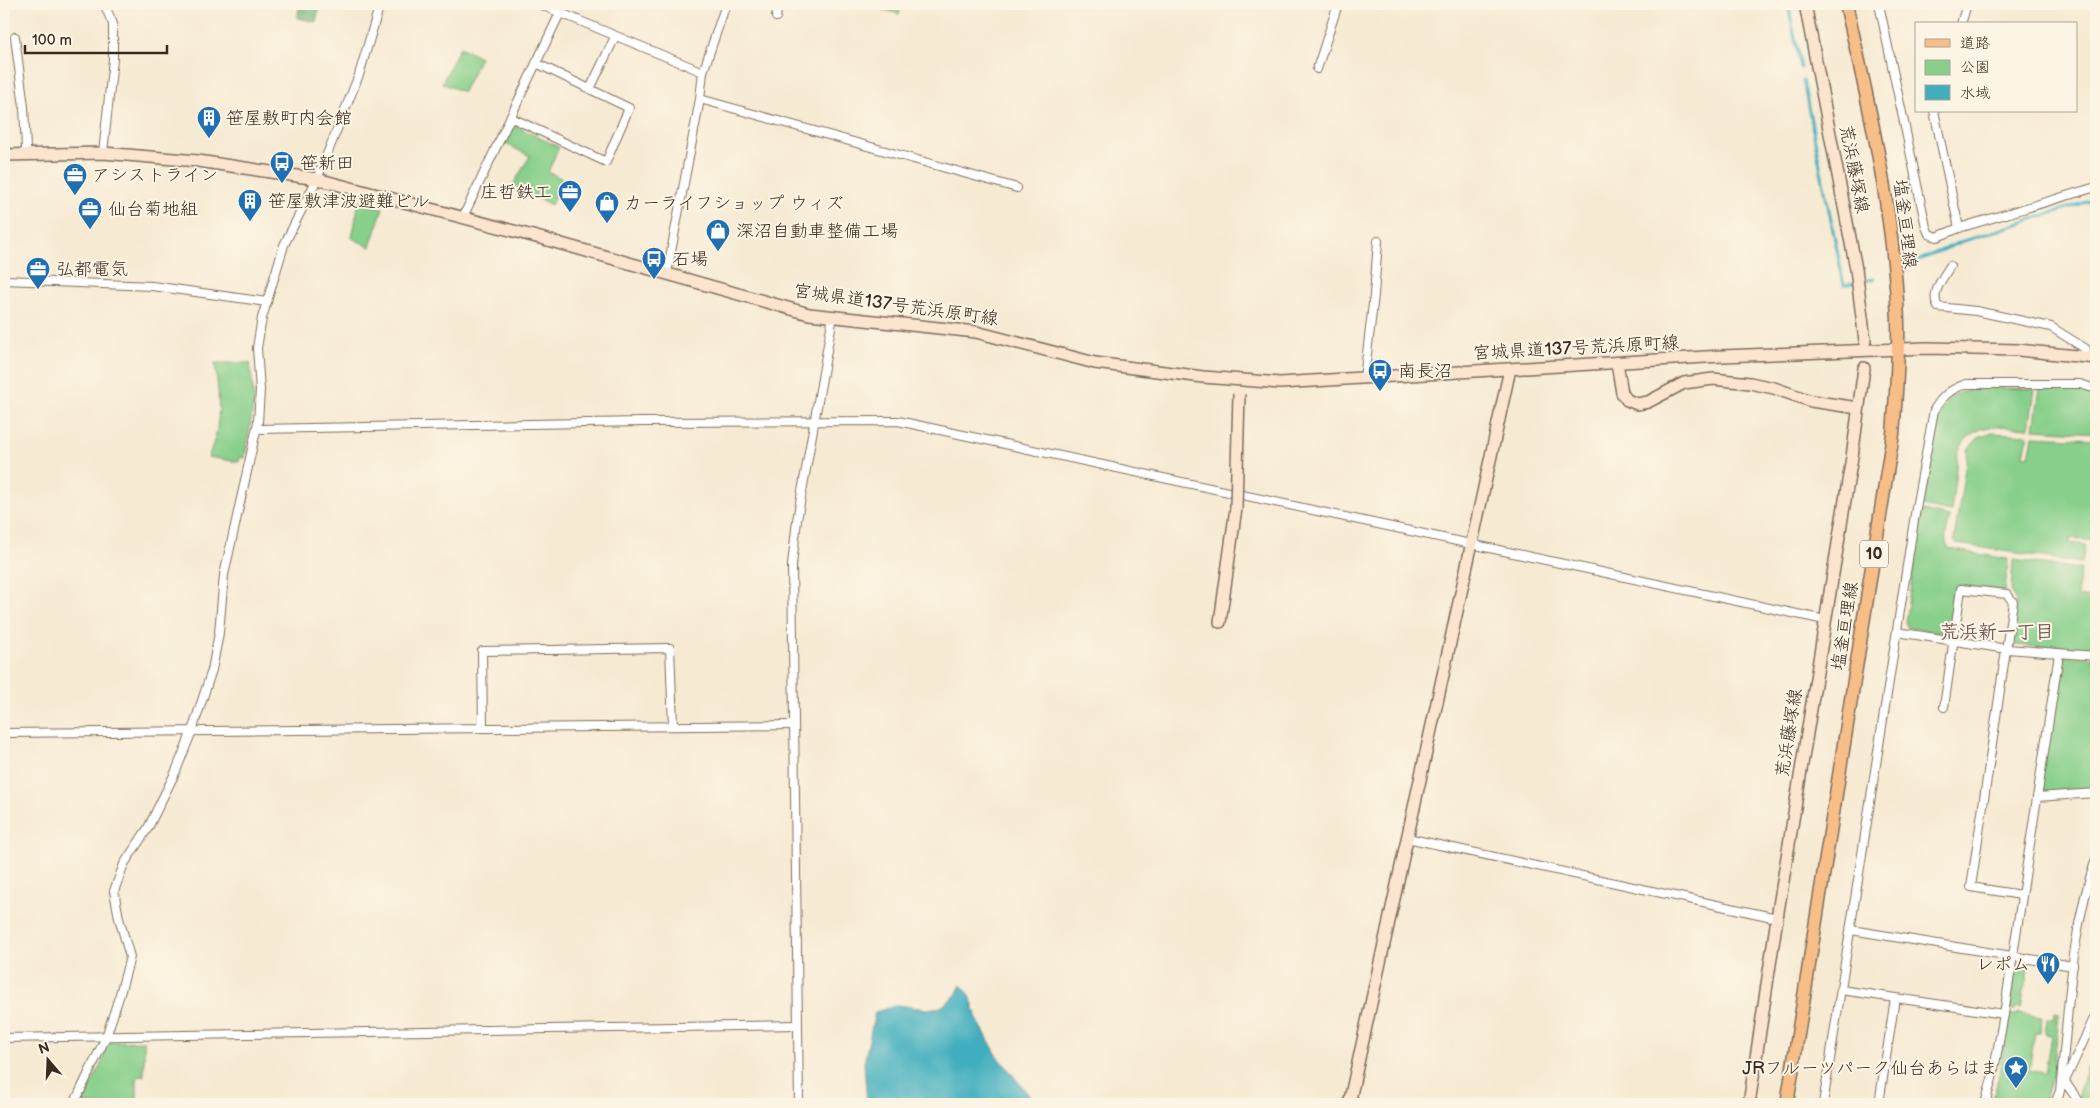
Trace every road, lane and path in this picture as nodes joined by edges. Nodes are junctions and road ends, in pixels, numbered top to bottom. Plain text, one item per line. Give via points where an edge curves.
1 (104, 4) edge
2 (380, 4) edge
3 (538, 4) edge
4 (726, 4) edge
5 (778, 4) edge
6 (1338, 4) edge
7 (1805, 4) edge
8 (1846, 4) edge
9 (1879, 4) edge
10 (1967, 4) edge
11 (560, 13) junction
12 (776, 17) dead end
13 (1962, 22) edge
14 (15, 37) dead end
15 (615, 37) junction
16 (536, 63) junction
17 (1317, 69) dead end
18 (703, 72) junction
19 (590, 89) junction
20 (700, 99) junction
21 (1934, 112) edge
22 (510, 117) junction
23 (26, 148) dead end
24 (103, 152) junction
25 (4, 155) edge
26 (317, 179) junction
27 (2096, 187) edge
28 (1017, 188) dead end
29 (463, 217) junction
30 (1959, 228) junction
31 (1378, 241) dead end
32 (1950, 266) dead end
33 (667, 274) junction
34 (4, 280) edge
35 (267, 302) junction
36 (833, 316) junction
37 (1865, 341) dead end
38 (1898, 349) junction
39 (2091, 358) edge
40 (1616, 363) junction
41 (1864, 368) dead end
42 (1510, 369) junction
43 (1364, 379) junction
44 (1240, 380) junction
45 (2096, 388) edge
46 (1858, 408) junction
47 (815, 420) junction
48 (257, 429) junction
49 (1472, 545) junction
50 (1825, 620) junction
51 (1220, 622) dead end
52 (1897, 632) junction
53 (1953, 640) junction
54 (2007, 649) junction
55 (2059, 654) junction
56 (2096, 656) edge
57 (1944, 707) dead end
58 (794, 725) junction
59 (673, 726) junction
60 (483, 728) junction
61 (192, 731) junction
62 (4, 733) edge
63 (2096, 793) edge
64 (2037, 797) junction
65 (1407, 838) junction
66 (2096, 859) edge
67 (2021, 895) junction
68 (1777, 918) junction
69 (1851, 930) junction
70 (2012, 955) junction
71 (2073, 966) junction
72 (1841, 990) junction
73 (1895, 998) junction
74 (2004, 1014) junction
75 (2096, 1014) edge
76 (798, 1025) junction
77 (106, 1036) junction
78 (4, 1038) edge
79 (2064, 1081) junction
80 (2060, 1090) junction
81 (74, 1104) edge
82 (799, 1104) edge
83 (1349, 1104) edge
84 (1749, 1104) edge
85 (1787, 1104) edge
86 (1824, 1104) edge
87 (1878, 1104) edge
88 (1985, 1104) edge
89 (2055, 1104) edge
90 (2082, 1104) edge

1 - 24 street via 113,24 113,59
2 - 26 street via 359,75
3 - 11 street
4 - 18 street
5 - 12 street
6 - 17 street
7 - 37 main road, 荒浜藤塚線 via 1860,290
8 - 38 main road, 塩釜亘理線 / 10 via 1870,109 1887,208
9 - 30 street via 1926,227 1929,234 1937,238
10 - 13 street
11 - 15 street
11 - 16 street
14 - 23 street
15 - 18 street
15 - 19 street
16 - 19 street
16 - 22 street
18 - 20 street
19 - 22 street via 629,108 606,162
20 - 28 street
20 - 33 street
21 - 30 street
22 - 29 street
24 - 25 main road, 宮城県道137号荒浜原町線
24 - 26 main road, 宮城県道137号荒浜原町線 via 198,160
26 - 29 main road, 宮城県道137号荒浜原町線
26 - 35 street via 284,246
27 - 30 street
29 - 33 main road, 宮城県道137号荒浜原町線
31 - 43 street
32 - 39 street via 1935,291 1938,307 1976,311 2051,327 2086,348
33 - 36 main road, 宮城県道137号荒浜原町線 via 810,314
34 - 35 street via 152,286
35 - 48 street via 257,348 260,390
36 - 44 main road, 宮城県道137号荒浜原町線 via 976,332 1096,363
36 - 47 street
38 - 39 main road, 宮城県道137号荒浜原町線 via 2020,350
38 - 40 main road, 宮城県道137号荒浜原町線
38 - 85 main road, 塩釜亘理線 / 10 via 1893,434
40 - 42 main road, 宮城県道137号荒浜原町線
40 - 46 main road via 1622,393 1627,400 1637,404 1648,402 1684,383 1713,380 1750,383 1811,401
41 - 46 main road, 荒浜藤塚線
42 - 43 main road, 宮城県道137号荒浜原町線
42 - 49 main road
43 - 44 main road, 宮城県道137号荒浜原町線 via 1280,383
44 - 51 main road, bridge via 1236,508
45 - 52 street via 2080,384 1966,384 1940,400 1931,422
46 - 50 main road, 荒浜藤塚線
47 - 48 street
47 - 49 street via 898,421
47 - 58 street via 792,565
48 - 61 street via 224,575 212,670
49 - 50 street
49 - 65 main road
50 - 68 main road, 荒浜藤塚線
52 - 53 street
52 - 69 street
53 - 54 street
53 - 54 street via 1961,589 2007,594 2013,602
53 - 57 street
54 - 55 street
54 - 67 street via 1971,886
55 - 56 street
55 - 64 street
58 - 59 street
58 - 76 street
59 - 60 street
59 - 60 street via 670,648 482,651
60 - 61 street
61 - 62 street
61 - 77 street via 176,771 148,828 124,864 114,891 130,957
63 - 64 street
64 - 67 street
65 - 68 street
65 - 83 main road
66 - 71 street via 2082,903
67 - 70 street
68 - 84 main road, 荒浜藤塚線
69 - 70 street
69 - 72 street
70 - 71 street
70 - 74 street
71 - 80 street
72 - 73 street
72 - 86 street
73 - 74 street
73 - 87 street
74 - 88 street
75 - 79 street
76 - 77 street
76 - 82 street
77 - 78 street
77 - 81 street
79 - 80 street
79 - 90 street
80 - 89 street

